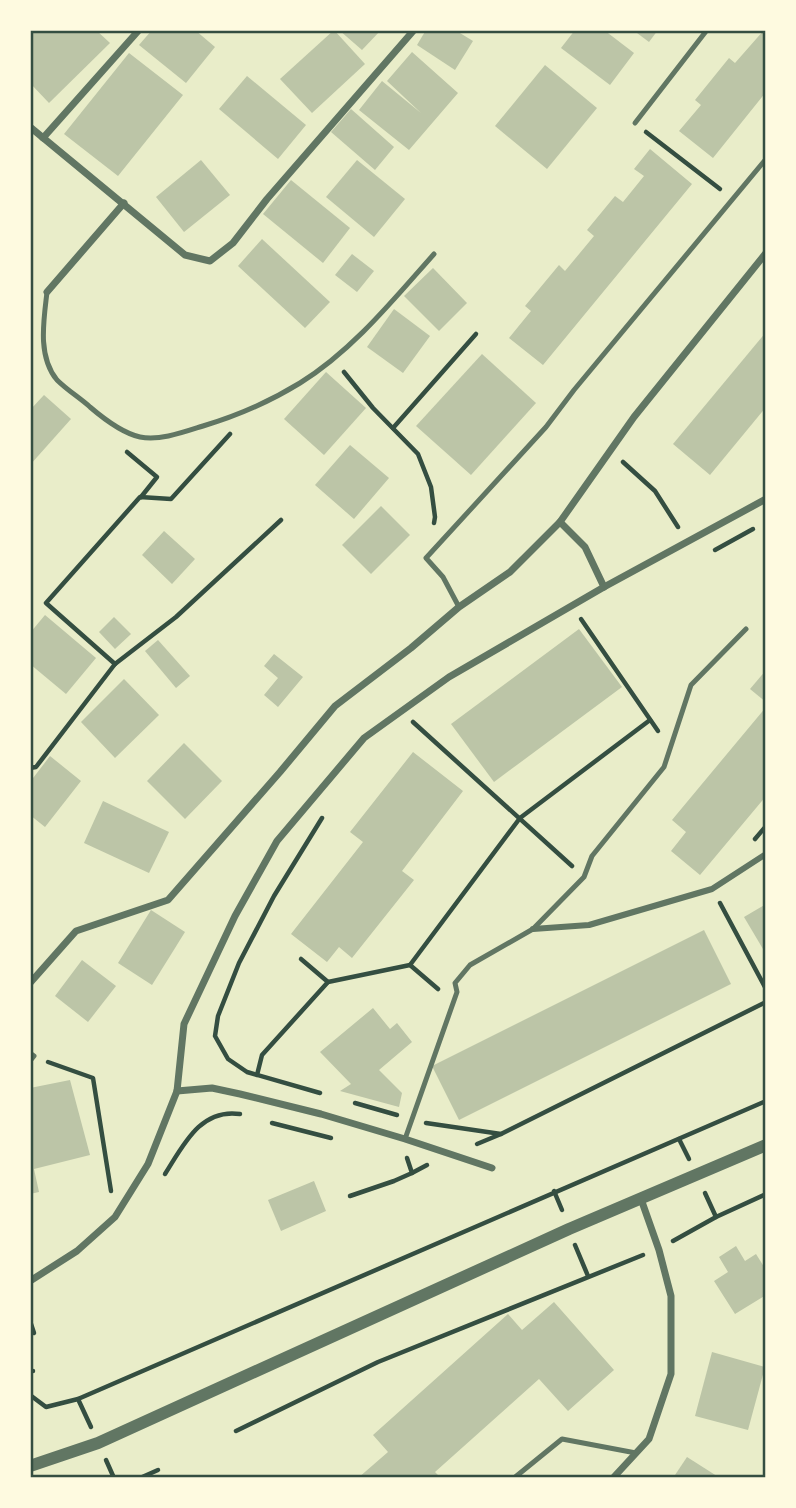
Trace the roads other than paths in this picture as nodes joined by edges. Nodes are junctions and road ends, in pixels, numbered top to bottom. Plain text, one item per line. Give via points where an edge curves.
1 (139, 30) edge
2 (414, 30) edge
3 (707, 30) edge
4 (635, 123) road end
5 (30, 127) edge
6 (43, 138) junction
7 (766, 159) edge
8 (124, 203) junction
9 (766, 253) edge
10 (434, 254) dead end
11 (47, 292) joint
12 (766, 499) edge
13 (560, 522) junction
14 (604, 587) junction
15 (459, 607) junction
16 (746, 629) dead end
17 (766, 854) edge
18 (533, 929) junction
19 (30, 983) edge
20 (177, 1091) junction
21 (405, 1139) junction
22 (766, 1145) edge
23 (492, 1168) dead end
24 (641, 1199) junction
25 (30, 1281) edge
26 (636, 1453) junction
27 (30, 1466) edge
28 (514, 1478) edge
29 (613, 1478) edge

1 - 6 street
2 - 8 street via 233,243 211,261 185,255
3 - 4 lane
5 - 6 street
6 - 8 street
7 - 15 lane via 546,427 426,558
8 - 11 street
9 - 13 street via 634,416
10 - 11 lane via 333,359 301,383 242,414 177,435 144,438 128,433 56,378 43,331
12 - 14 street
13 - 14 street via 585,547
13 - 15 street via 510,572
14 - 20 street via 449,677 364,738 277,841 235,916 184,1024
15 - 19 street via 335,706 168,900 76,931
16 - 18 lane via 691,685 664,767 592,856 584,877
17 - 18 street via 712,889 589,925
18 - 21 lane via 470,965 455,983 457,992
20 - 21 street via 212,1087
20 - 25 street via 148,1164 115,1217 77,1251
21 - 23 street
22 - 24 street
24 - 26 street via 671,1296 671,1374 649,1439
24 - 27 street via 98,1443
26 - 28 lane via 562,1439
26 - 29 street

